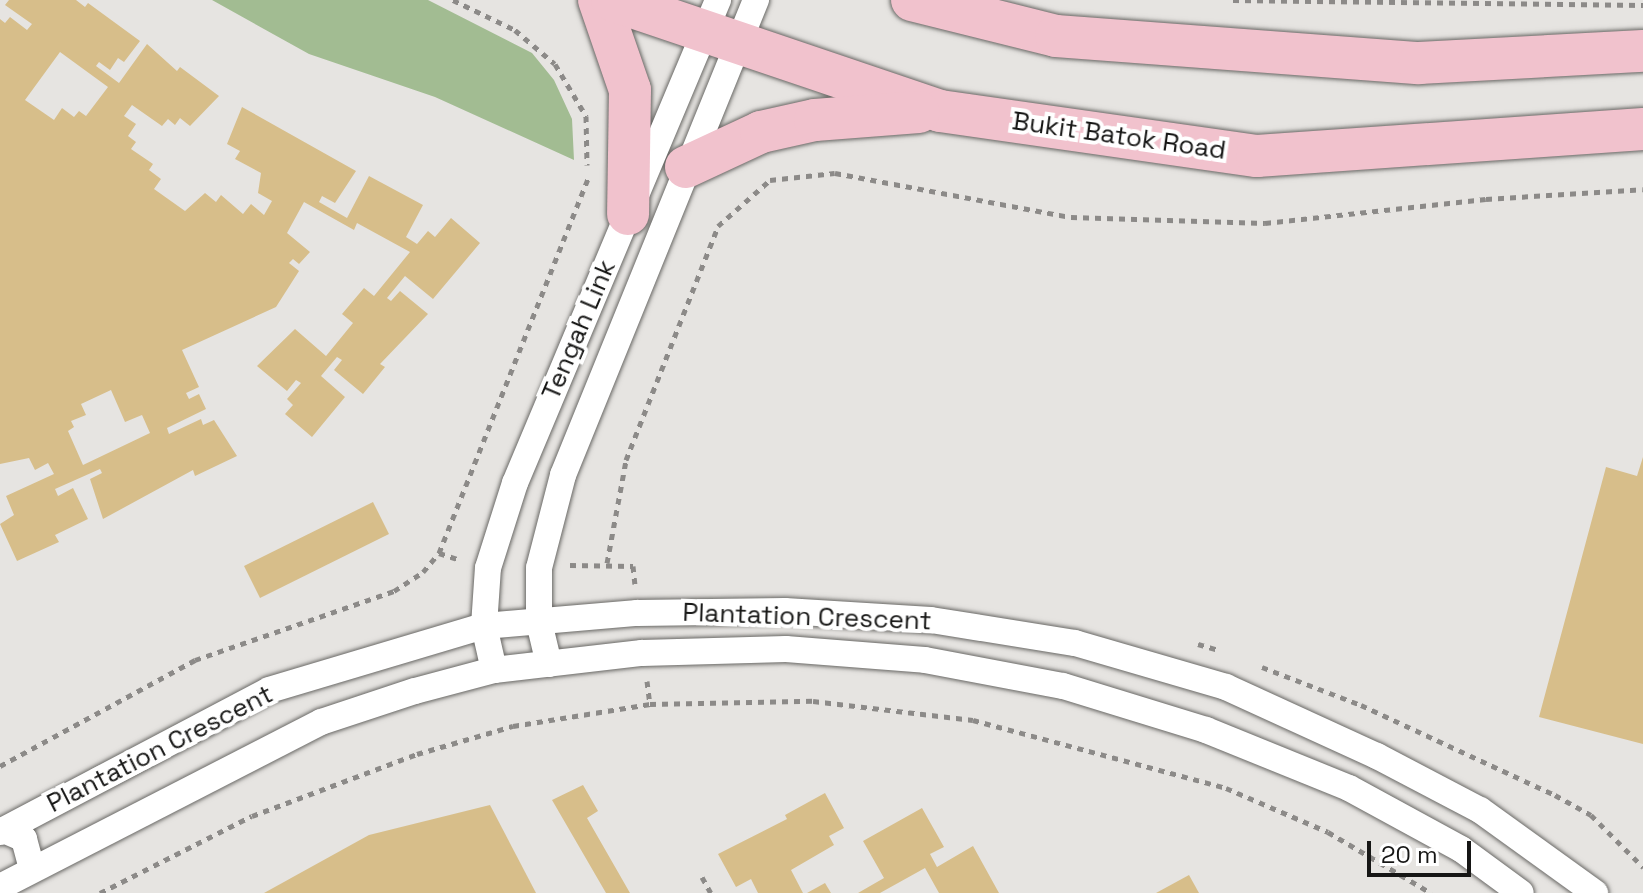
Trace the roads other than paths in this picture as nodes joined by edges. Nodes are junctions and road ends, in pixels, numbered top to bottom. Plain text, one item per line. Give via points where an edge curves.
1 (599, 0) edge
2 (612, 0) edge
3 (756, 0) edge
4 (912, 0) edge
5 (720, 27) edge
6 (1643, 51) edge
7 (940, 111) junction
8 (1643, 129) edge
9 (686, 167) junction
10 (628, 214) junction
11 (539, 622) junction
12 (484, 626) junction
13 (549, 664) junction
14 (494, 670) junction
15 (2, 831) edge
16 (32, 869) junction
17 (0, 887) edge
18 (1521, 893) edge
19 (1595, 893) edge

1 - 10 main road via 630,90
2 - 5 main road, Bukit Batok Road
3 - 5 street, Tengah Link
4 - 6 main road via 1056,36 1419,63
5 - 7 main road, Bukit Batok Road
5 - 9 street, Tengah Link
5 - 10 street, Tengah Link
7 - 8 main road, Bukit Batok Road via 1257,156
7 - 9 main road via 815,120 761,132
9 - 11 street, Tengah Link via 563,475 539,568
10 - 12 street, Tengah Link via 515,483 488,568
11 - 12 street, Plantation Crescent
11 - 13 street, Tengah Link
11 - 19 street, Plantation Crescent via 637,613 785,611 931,620 1075,643 1226,687 1377,756 1480,810
12 - 14 street, Tengah Link
12 - 15 street, Plantation Crescent via 269,690
13 - 14 street, Plantation Crescent
13 - 18 street, Plantation Crescent via 642,653 786,649 925,660 1063,686 1206,730 1349,788 1461,849
14 - 16 street, Plantation Crescent via 321,722
15 - 16 street via 24,839
16 - 17 street, Plantation Crescent

